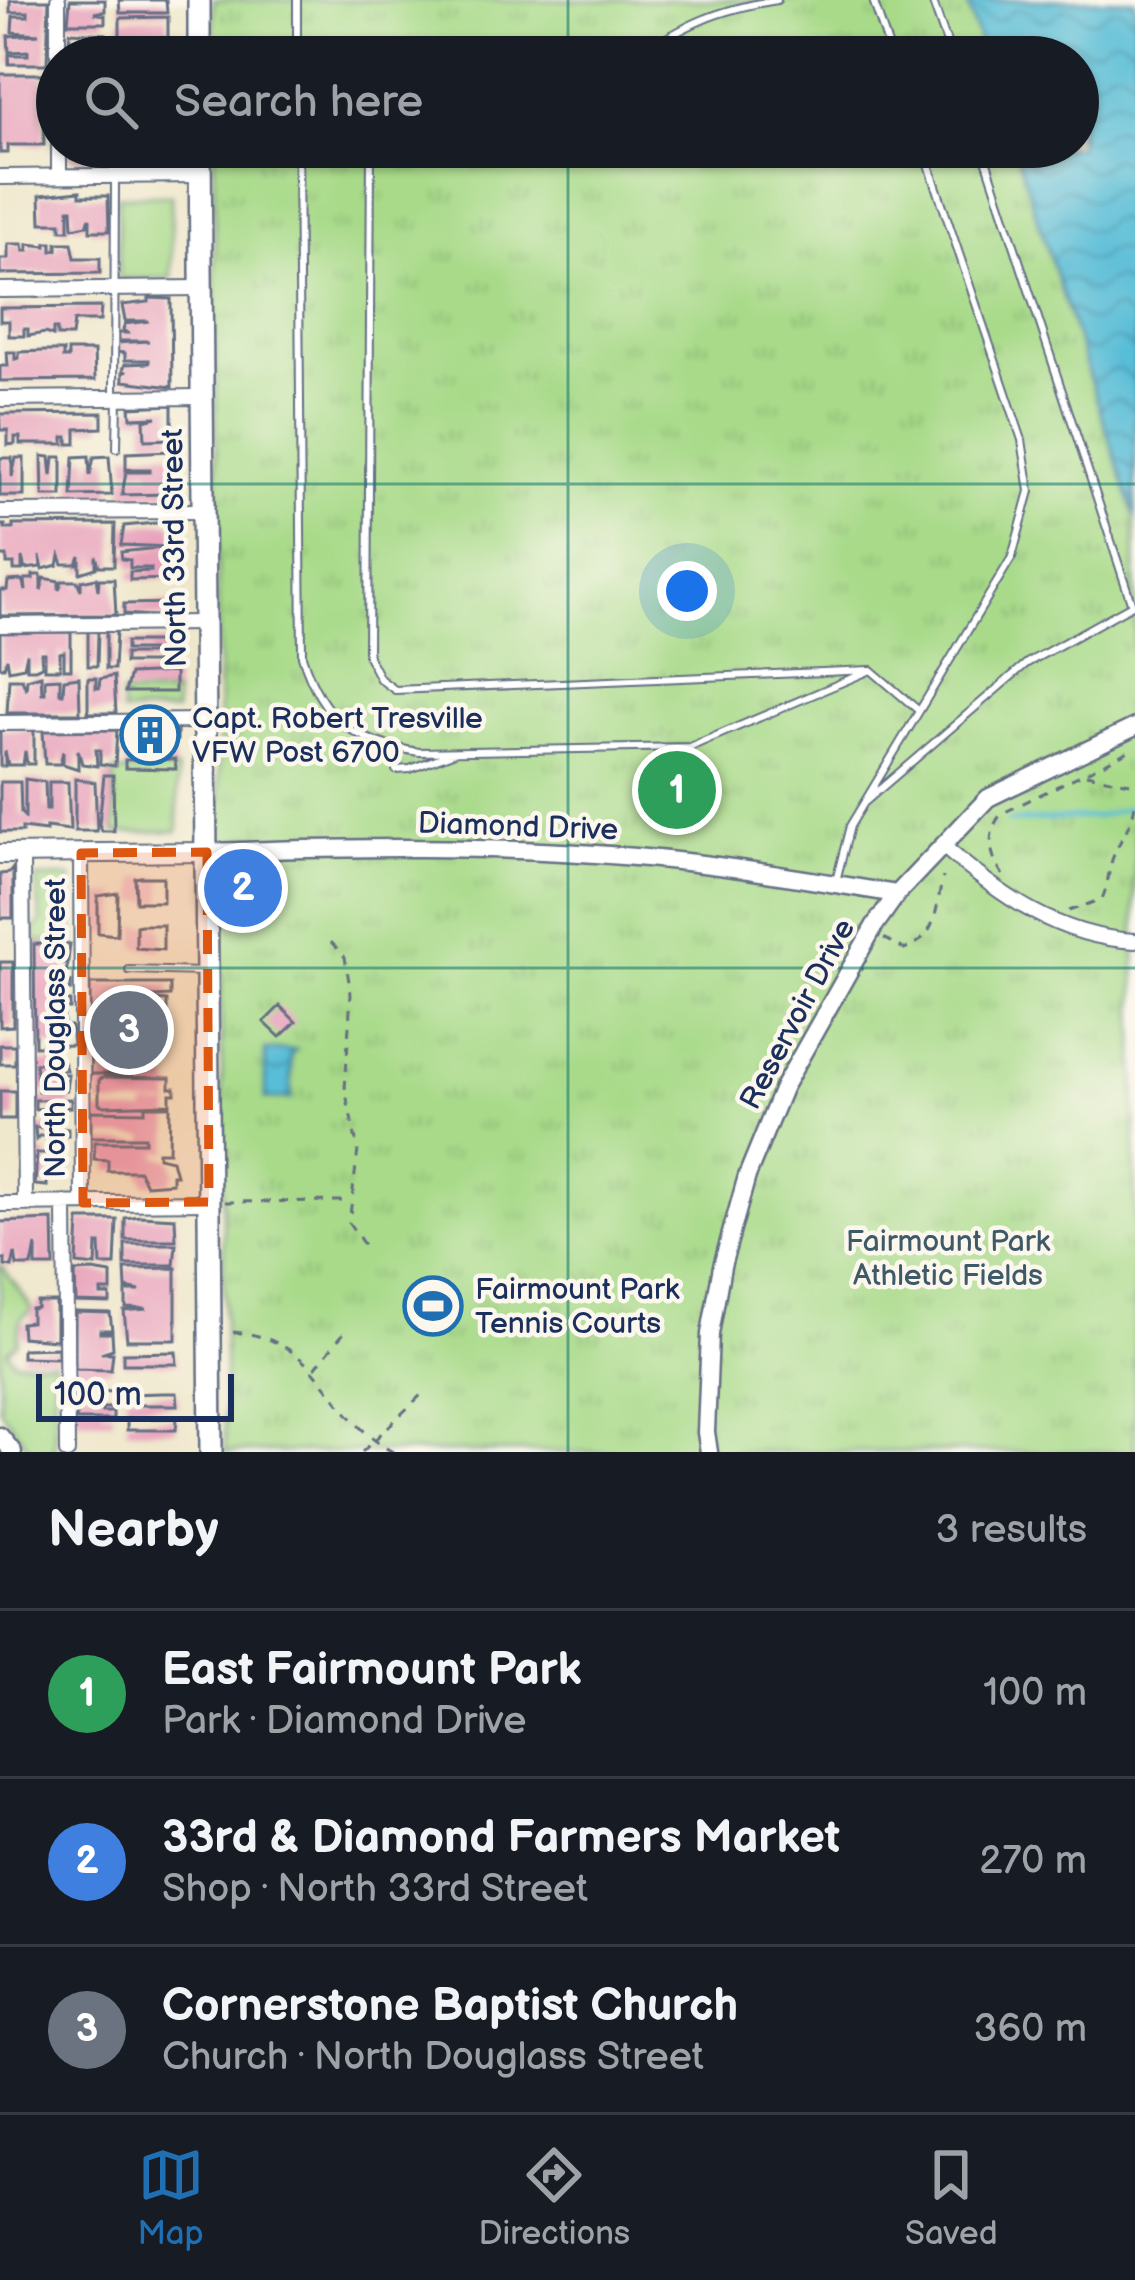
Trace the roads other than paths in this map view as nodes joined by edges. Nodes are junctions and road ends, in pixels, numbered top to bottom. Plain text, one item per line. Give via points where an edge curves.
1 (58, 0) edge
2 (199, 0) edge
3 (297, 0) edge
4 (777, 0) edge
5 (873, 0) edge
6 (932, 0) edge
7 (58, 36) edge
8 (200, 36) edge
9 (297, 36) edge
10 (667, 36) edge
11 (885, 36) edge
12 (945, 36) edge
13 (59, 168) edge
14 (200, 168) edge
15 (298, 168) edge
16 (371, 168) edge
17 (930, 168) edge
18 (989, 168) edge
19 (200, 175) junction
20 (0, 176) edge
21 (59, 176) junction
22 (115, 176) junction
23 (201, 288) junction
24 (114, 289) junction
25 (0, 290) edge
26 (202, 397) junction
27 (116, 398) junction
28 (0, 399) edge
29 (117, 448) dead end
30 (203, 511) junction
31 (0, 512) edge
32 (205, 623) junction
33 (0, 625) edge
34 (871, 670) junction
35 (918, 710) junction
36 (205, 722) junction
37 (0, 723) edge
38 (1135, 727) edge
39 (460, 751) junction
40 (396, 770) dead end
41 (865, 802) junction
42 (943, 846) junction
43 (207, 852) junction
44 (0, 854) edge
45 (22, 854) junction
46 (81, 854) junction
47 (835, 885) junction
48 (897, 894) junction
49 (1135, 941) edge
50 (129, 970) dead end
51 (207, 971) junction
52 (209, 1202) junction
53 (65, 1203) junction
54 (83, 1203) junction
55 (0, 1204) edge
56 (25, 1204) junction
57 (0, 1436) edge
58 (13, 1452) edge
59 (67, 1452) edge
60 (211, 1452) edge
61 (709, 1452) edge

1 - 7 street
2 - 8 main road
3 - 9 lane
4 - 10 lane via 732,7
5 - 11 lane
6 - 12 lane
13 - 21 street
14 - 19 main road, North 33rd Street
15 - 39 lane via 302,656 312,688 351,732 381,746
16 - 34 lane via 368,656 380,679 395,690
17 - 35 lane via 1022,440 1030,491 1012,557
18 - 41 lane via 1132,604 1027,663
19 - 22 street
19 - 23 main road, North 33rd Street
20 - 21 street
21 - 22 street
22 - 24 lane
23 - 24 street
23 - 26 main road, North 33rd Street
24 - 25 street
24 - 27 lane
26 - 27 street
26 - 30 main road, North 33rd Street
27 - 28 street
27 - 29 lane
30 - 31 street
30 - 32 main road, North 33rd Street
32 - 33 street
32 - 36 main road, North 33rd Street
34 - 35 lane
34 - 39 lane via 691,747
35 - 41 lane
36 - 37 street
36 - 43 main road, North 33rd Street
38 - 42 street, Reservoir Drive via 988,798
39 - 40 lane
41 - 47 lane
42 - 48 street, Reservoir Drive
42 - 49 street via 1022,907 1073,930
43 - 46 main road
43 - 47 street, Diamond Drive via 559,852
43 - 51 main road, North 33rd Street
44 - 45 main road
45 - 46 main road
45 - 56 street
46 - 54 street, North Douglass Street
47 - 48 street, Diamond Drive
48 - 61 street, Reservoir Drive via 783,1088 747,1176 710,1334
50 - 51 lane
51 - 52 main road, North 33rd Street
52 - 54 street
52 - 60 main road, North 33rd Street
53 - 54 street
53 - 56 street
53 - 59 street
55 - 56 street
57 - 58 street

